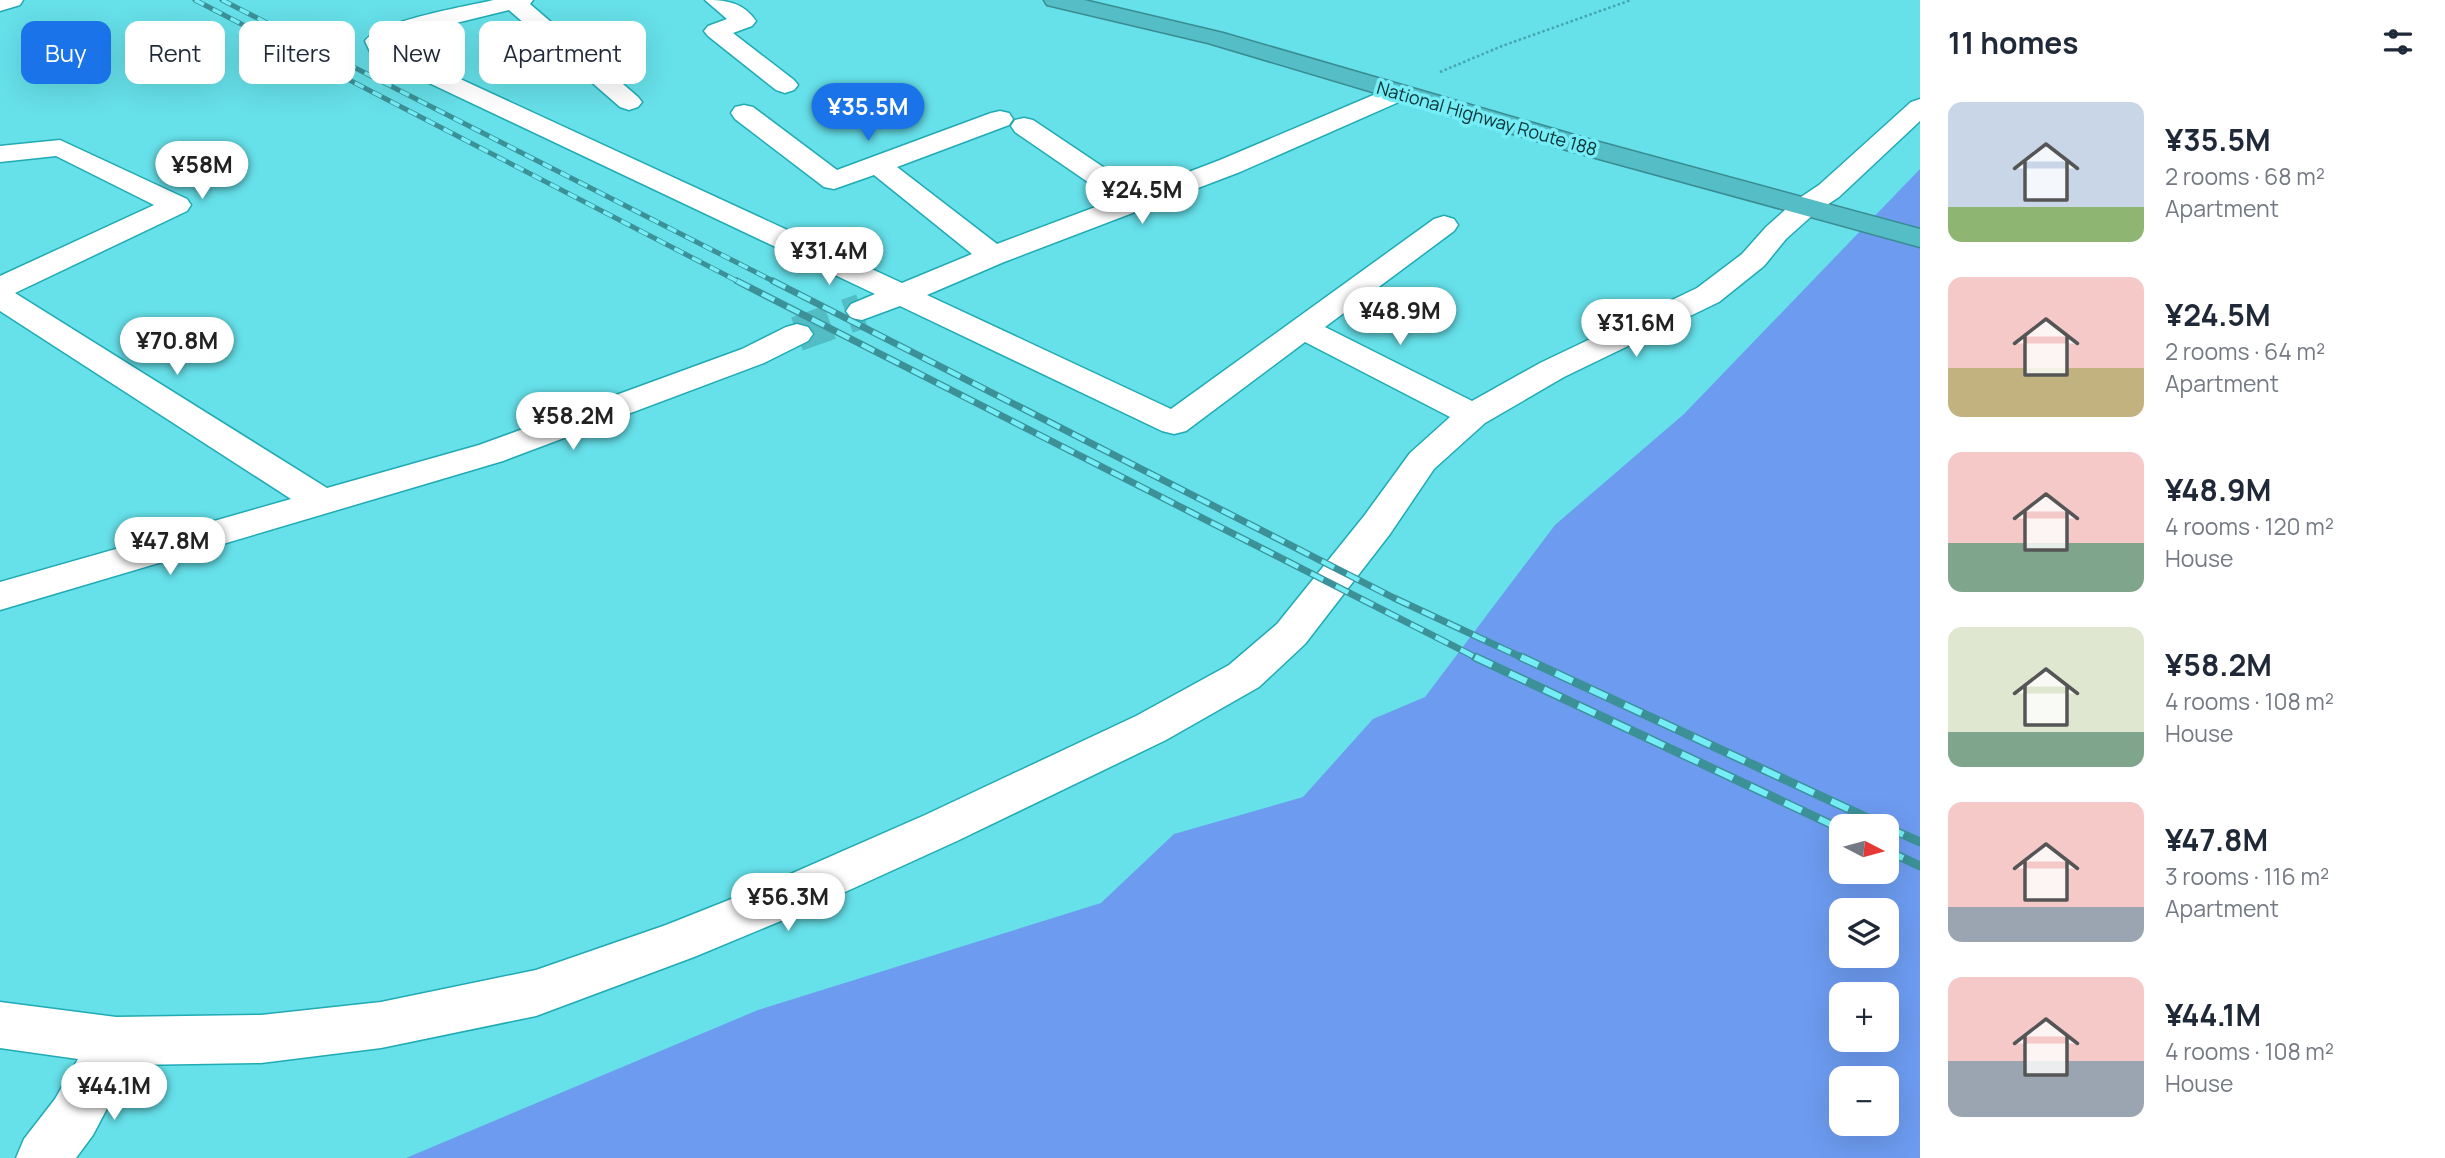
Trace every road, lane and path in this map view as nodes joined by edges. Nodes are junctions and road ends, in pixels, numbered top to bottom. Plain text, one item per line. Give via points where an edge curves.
1 (12, 0) edge
2 (716, 0) edge
3 (1055, 0) edge
4 (1632, 0) edge
5 (518, 1) edge
6 (0, 4) edge
7 (785, 85) dead end
8 (1399, 93) junction
9 (629, 102) dead end
10 (1920, 107) edge
11 (744, 113) dead end
12 (0, 154) edge
13 (878, 165) junction
14 (1136, 202) junction
15 (1805, 207) junction
16 (1444, 225) dead end
17 (1920, 238) edge
18 (993, 257) junction
19 (0, 288) edge
20 (902, 293) junction
21 (0, 298) edge
22 (862, 311) tunnel mouth
23 (1303, 328) junction
24 (797, 334) tunnel mouth
25 (1474, 415) junction
26 (324, 503) junction
27 (0, 596) edge
28 (0, 1025) edge
29 (116, 1041) junction
30 (43, 1158) edge

1 - 6 street
2 - 7 street via 744,21 716,32
3 - 8 highway, National Highway Route 188 via 1215,38
4 - 8 path via 1503,46
5 - 9 street
5 - 20 street via 395,30 377,41 381,51
8 - 14 street
8 - 15 highway, National Highway Route 188
10 - 15 street via 1829,191
11 - 13 street via 834,181
12 - 19 street via 60,148 177,205
13 - 14 street via 1012,123
13 - 18 street
14 - 18 street
15 - 17 highway, National Highway Route 188
15 - 25 street via 1753,260 1708,295 1552,370
16 - 23 street
18 - 20 street
20 - 22 street
20 - 23 street via 1174,423
21 - 26 street
23 - 25 street
24 - 26 street via 753,356 491,453
25 - 29 street via 1422,461 1291,634 1244,676 1151,728 941,828 771,904 536,993 381,1026 261,1039
26 - 27 street
28 - 29 street
29 - 30 street via 75,1117

